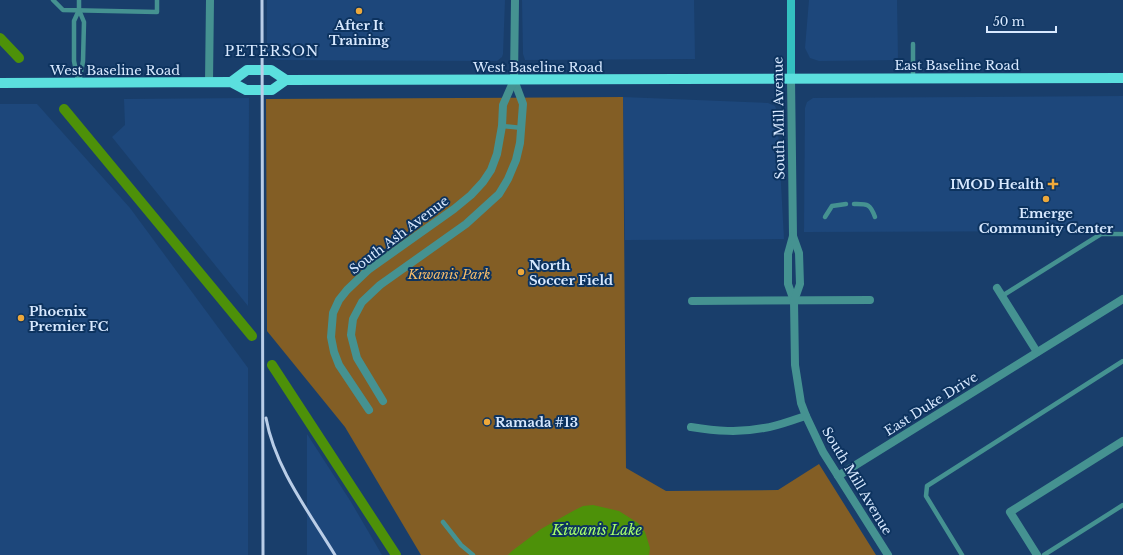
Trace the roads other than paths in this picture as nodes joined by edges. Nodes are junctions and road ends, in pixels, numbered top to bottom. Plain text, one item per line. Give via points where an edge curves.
1 (53, 0) edge
2 (79, 0) edge
3 (157, 0) edge
4 (210, 0) edge
5 (515, 0) edge
6 (790, 0) edge
7 (79, 10) junction
8 (913, 44) dead end
9 (1123, 78) edge
10 (791, 79) junction
11 (913, 79) junction
12 (286, 80) junction
13 (514, 80) junction
14 (209, 82) junction
15 (231, 82) junction
16 (0, 83) edge
17 (79, 83) junction
18 (502, 126) junction
19 (522, 128) junction
20 (846, 204) dead end
21 (854, 204) dead end
22 (876, 216) dead end
23 (825, 217) dead end
24 (1123, 234) edge
25 (997, 288) dead end
26 (1002, 296) junction
27 (1123, 299) edge
28 (870, 300) dead end
29 (692, 301) dead end
30 (794, 301) junction
31 (1037, 352) junction
32 (1123, 361) edge
33 (383, 401) dead end
34 (369, 410) dead end
35 (806, 416) junction
36 (691, 427) dead end
37 (1123, 441) edge
38 (838, 476) junction
39 (1123, 505) edge
40 (443, 522) dead end
41 (473, 555) edge
42 (888, 555) edge
43 (962, 555) edge
44 (1037, 555) edge
45 (1044, 555) edge

1 - 7 lane via 62,10
2 - 7 lane
3 - 7 lane via 157,12
4 - 14 street
5 - 13 street, South Ash Avenue
6 - 10 main road, South Mill Avenue
7 - 17 lane via 84,22 84,61
7 - 17 lane via 74,21 74,61
8 - 11 lane
9 - 11 main road, East Baseline Road
10 - 11 main road, East Baseline Road
10 - 13 main road, West Baseline Road
10 - 30 street, South Mill Avenue via 793,236 788,254 789,286
12 - 13 main road, West Baseline Road
12 - 15 main road, West Baseline Road via 272,90 246,90
12 - 15 main road via 271,70 247,70
13 - 18 street, South Ash Avenue via 503,105
13 - 19 street, South Ash Avenue via 523,104
14 - 15 main road, West Baseline Road
14 - 17 main road, West Baseline Road
16 - 17 main road, West Baseline Road
18 - 19 lane
18 - 34 street, South Ash Avenue via 491,170 471,195 368,270 339,300 333,313 331,337 334,352 339,365
19 - 33 street, South Ash Avenue via 516,160 499,194 466,224 380,285 356,310 351,327 354,348 357,358
20 - 23 lane via 832,206
21 - 22 lane via 869,205
24 - 26 lane via 1101,234
25 - 26 street
26 - 31 street
27 - 31 street, East Duke Drive
28 - 30 street
29 - 30 street
30 - 35 street, South Mill Avenue via 795,365
31 - 38 street, East Duke Drive
32 - 43 lane via 927,486 926,496
35 - 36 street via 753,430 721,431
35 - 38 street, South Mill Avenue
37 - 44 street via 1010,512
38 - 42 street, South Mill Avenue
39 - 45 lane
40 - 41 lane via 461,545

